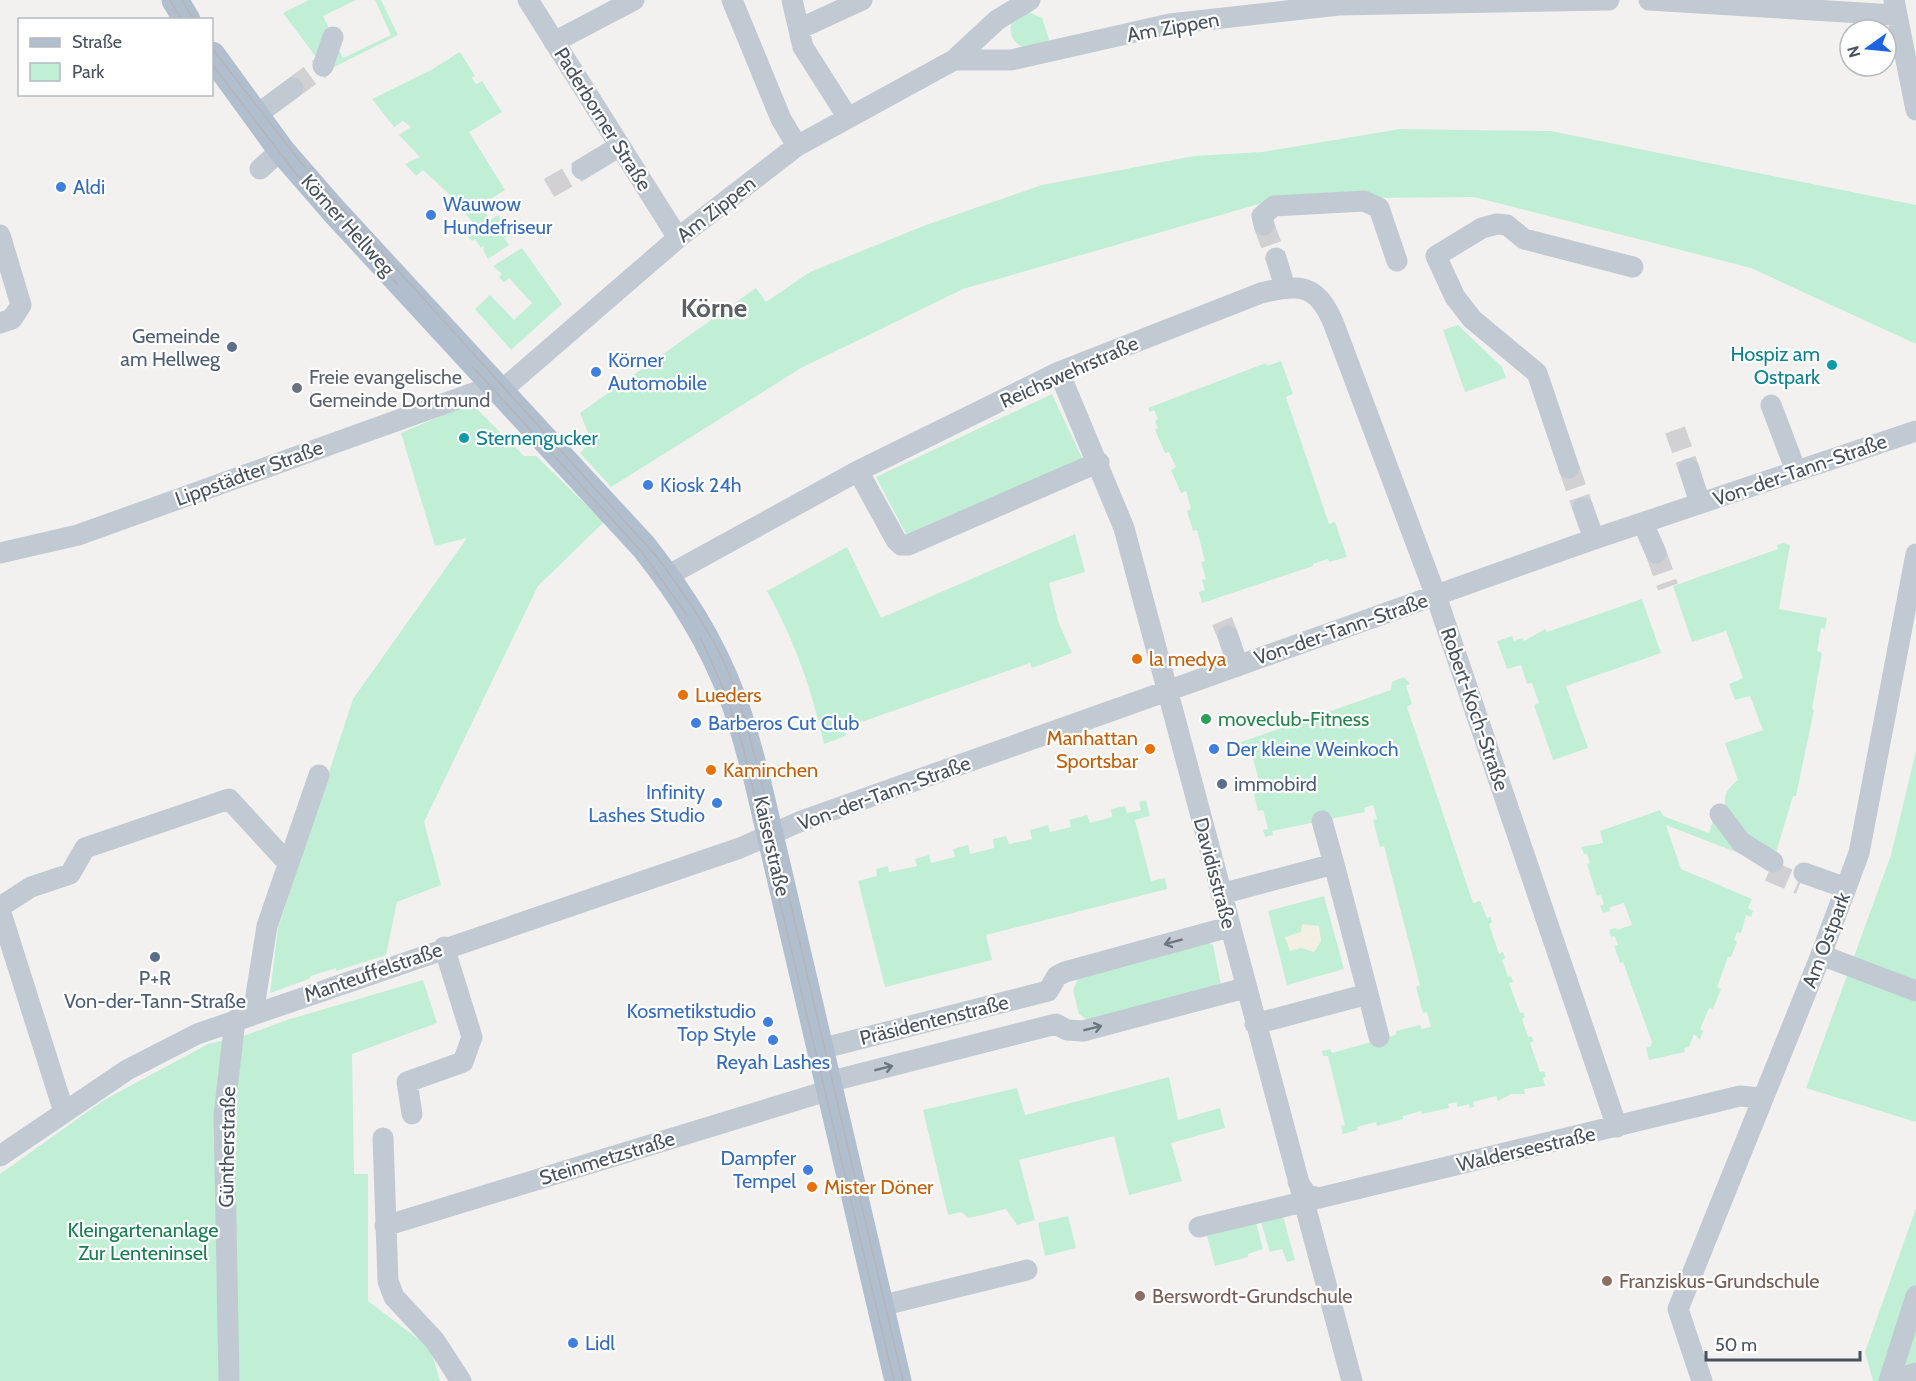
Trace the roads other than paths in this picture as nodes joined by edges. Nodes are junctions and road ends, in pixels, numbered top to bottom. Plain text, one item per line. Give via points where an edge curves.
1 (175, 0) edge
2 (528, 0) edge
3 (634, 0) edge
4 (732, 0) edge
5 (792, 0) edge
6 (862, 0) edge
7 (1030, 0) edge
8 (1609, 0) edge
9 (1649, 0) edge
10 (1338, 2) edge
11 (1894, 8) edge
12 (186, 18) edge
13 (799, 29) junction
14 (333, 37) dead end
15 (554, 42) junction
16 (213, 56) edge
17 (954, 60) junction
18 (323, 66) tunnel mouth
19 (293, 88) tunnel mouth
20 (1915, 98) edge
21 (255, 116) junction
22 (848, 118) junction
23 (620, 146) junction
24 (797, 146) junction
25 (281, 150) junction
26 (260, 169) dead end
27 (582, 169) tunnel mouth
28 (1264, 225) dead end
29 (0, 234) edge
30 (678, 238) junction
31 (1276, 258) tunnel mouth
32 (1397, 261) dead end
33 (1633, 267) dead end
34 (1286, 287) junction
35 (0, 323) edge
36 (1059, 372) junction
37 (498, 388) junction
38 (1771, 405) dead end
39 (1916, 431) edge
40 (1099, 462) junction
41 (1569, 468) tunnel mouth
42 (1689, 469) tunnel mouth
43 (858, 471) junction
44 (1796, 471) junction
45 (1700, 503) junction
46 (1582, 508) tunnel mouth
47 (1643, 523) junction
48 (1594, 539) junction
49 (0, 553) edge
50 (1656, 554) tunnel mouth
51 (1916, 554) edge
52 (666, 576) junction
53 (1436, 596) junction
54 (1228, 636) tunnel mouth
55 (1238, 666) junction
56 (1167, 691) junction
57 (319, 775) dead end
58 (1720, 814) dead end
59 (1322, 821) dead end
60 (770, 835) junction
61 (287, 862) junction
62 (1773, 862) tunnel mouth
63 (1334, 864) junction
64 (1802, 878) tunnel mouth
65 (1844, 893) junction
66 (1221, 894) junction
67 (0, 908) edge
68 (1230, 927) junction
69 (444, 947) junction
70 (1821, 955) junction
71 (1245, 988) junction
72 (1048, 991) junction
73 (1916, 992) edge
74 (1368, 994) junction
75 (244, 1017) junction
76 (1056, 1024) junction
77 (1255, 1024) junction
78 (1379, 1037) dead end
79 (820, 1049) junction
80 (829, 1086) junction
81 (1761, 1098) junction
82 (64, 1112) junction
83 (412, 1114) dead end
84 (1617, 1127) junction
85 (383, 1138) dead end
86 (0, 1156) edge
87 (1307, 1194) junction
88 (386, 1226) junction
89 (1199, 1227) dead end
90 (1027, 1270) dead end
91 (1916, 1296) edge
92 (880, 1306) junction
93 (1916, 1373) edge
94 (229, 1381) edge
95 (461, 1381) edge
96 (898, 1381) edge
97 (1352, 1381) edge
98 (1702, 1381) edge
99 (1890, 1381) edge

1 - 12 main road
2 - 15 street, Paderborner Straße
3 - 15 street
4 - 24 street
5 - 13 street
6 - 13 street
7 - 17 street, Am Zippen via 997,20
8 - 10 street, Am Zippen
9 - 11 street
10 - 17 street, Am Zippen via 1170,24 1011,60
11 - 20 street
13 - 22 street via 803,47
14 - 18 street
15 - 23 street, Paderborner Straße
16 - 21 main road, Körner Hellweg
17 - 22 street, Am Zippen
19 - 21 street
21 - 25 main road, Körner Hellweg
22 - 24 street, Am Zippen
23 - 27 street
23 - 30 street, Paderborner Straße
24 - 30 street, Am Zippen
25 - 26 street
25 - 37 main road, Körner Hellweg
28 - 32 street via 1262,216 1274,206 1364,201 1379,208
29 - 35 street via 21,305 18,313
30 - 37 street, Am Zippen
31 - 34 street
33 - 41 street via 1524,239 1508,225 1497,224 1482,228 1436,256 1455,297 1472,319 1537,373
34 - 36 street, Reichswehrstraße via 1261,293
34 - 53 street, Robert-Koch-Straße via 1301,287 1325,303
36 - 40 street, Davidisstraße
36 - 43 street, Reichswehrstraße
37 - 49 street, Lippstädter Straße via 78,535
37 - 52 main road, Kaiserstraße
38 - 44 street
39 - 44 street, Von-der-Tann-Straße
40 - 43 street via 908,545 896,540
40 - 56 street, Davidisstraße via 1124,528
42 - 45 street
43 - 52 street, Reichswehrstraße
44 - 45 street, Von-der-Tann-Straße
45 - 47 street, Von-der-Tann-Straße
46 - 48 street
47 - 48 street, Von-der-Tann-Straße
47 - 50 street
48 - 53 street, Von-der-Tann-Straße
51 - 65 street, Am Ostpark via 1859,853
52 - 60 main road, Kaiserstraße via 707,640 729,688
53 - 55 street, Von-der-Tann-Straße
53 - 84 street, Robert-Koch-Straße
54 - 55 street
55 - 56 street, Von-der-Tann-Straße
56 - 60 street, Von-der-Tann-Straße
56 - 66 street, Davidisstraße
57 - 61 street, Güntherstraße
58 - 62 street via 1741,842
59 - 63 street
60 - 69 street, Manteuffelstraße
60 - 79 main road, Kaiserstraße
61 - 67 street via 229,799 85,848 70,874 31,887
61 - 75 street, Güntherstraße
63 - 66 street
63 - 74 street
64 - 65 street
65 - 70 street, Am Ostpark
66 - 68 street, Davidisstraße
67 - 82 street
68 - 71 street, Davidisstraße
68 -> 72 street via 1065,972 1057,976
69 - 75 street, Manteuffelstraße
69 - 83 street via 472,1037 463,1062 406,1082
70 - 73 street
70 - 81 street, Am Ostpark
76 -> 71 street, Präsidentenstraße via 1067,1030 1083,1031
71 - 77 street, Davidisstraße
72 - 76 street
72 - 79 street, Präsidentenstraße
74 - 77 street
74 - 78 street
75 - 82 street, Manteuffelstraße via 159,1051
75 - 94 street, Güntherstraße via 224,1115
80 -> 76 street, Präsidentenstraße
77 - 87 street, Davidisstraße
79 - 80 main road, Kaiserstraße
80 - 88 street, Steinmetzstraße
80 - 92 main road, Kaiserstraße
81 - 84 street, Walderseestraße via 1740,1096
81 - 98 street, Am Ostpark via 1678,1309
82 - 86 street, Manteuffelstraße
84 - 87 street, Walderseestraße
85 - 88 street
87 - 89 street, Walderseestraße
87 - 97 street, Davidisstraße via 1310,1225
88 - 95 street via 388,1281 394,1297 435,1341
90 - 92 street
91 - 99 street
92 - 96 main road, Kaiserstraße
93 - 99 street

